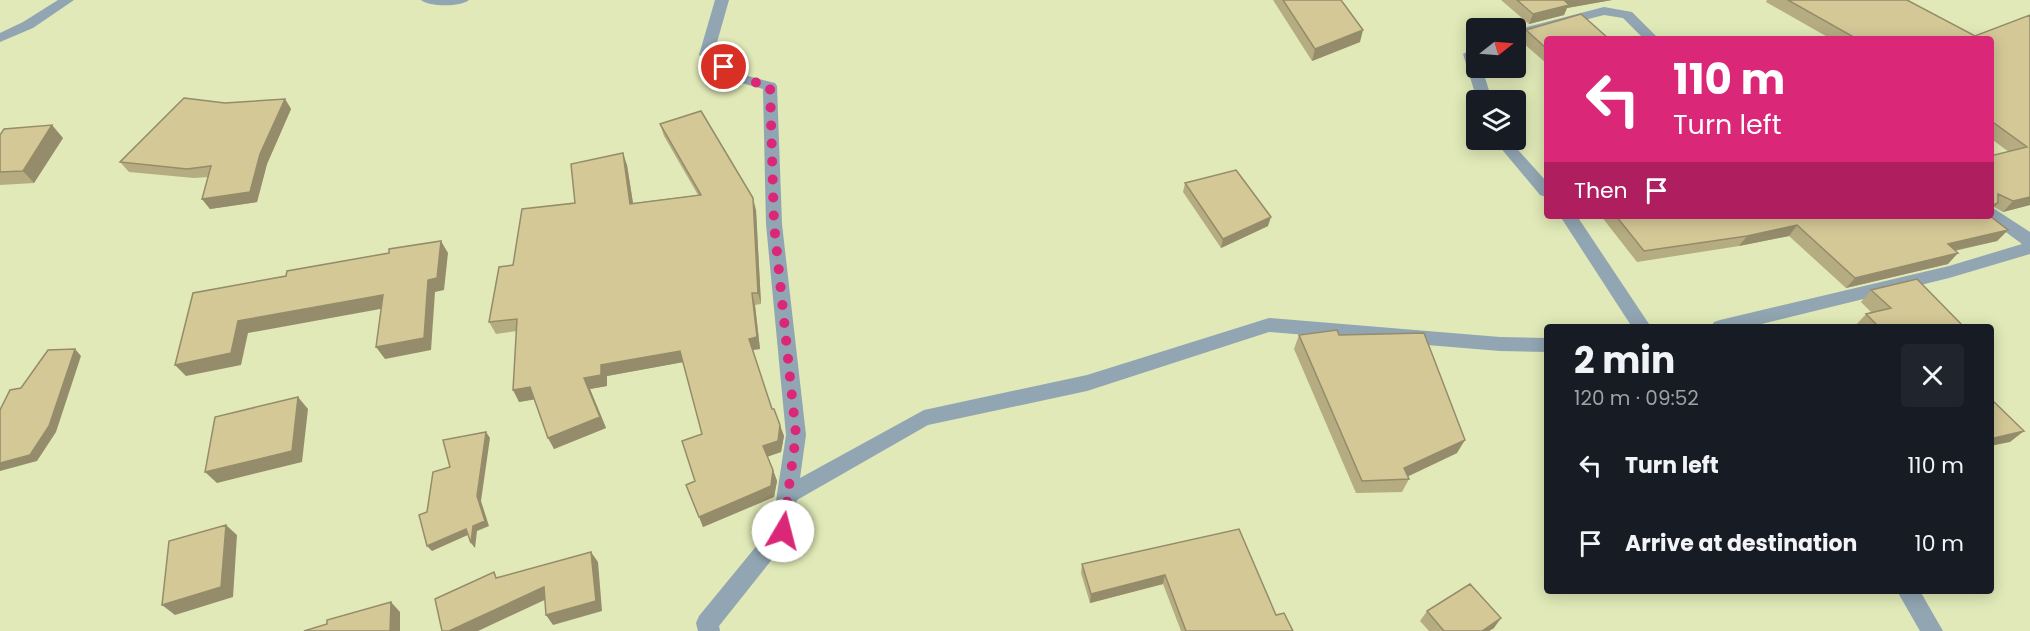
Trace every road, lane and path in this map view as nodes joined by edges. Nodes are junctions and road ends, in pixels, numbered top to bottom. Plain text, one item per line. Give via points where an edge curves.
1 (67, 0) edge
2 (428, 0) edge
3 (462, 0) edge
4 (722, 0) edge
5 (1526, 31) edge
6 (1649, 36) edge
7 (0, 38) edge
8 (1509, 150) edge
9 (1544, 189) edge
10 (1994, 215) edge
11 (1570, 219) edge
12 (2030, 241) edge
13 (2030, 248) edge
14 (1640, 324) edge
15 (1736, 324) edge
16 (1544, 345) edge
17 (788, 495) junction
18 (1910, 594) edge
19 (709, 631) edge
20 (1932, 631) edge

1 - 7 street
2 - 3 street
4 - 17 street via 706,55 742,79 770,86 774,224 796,435
5 - 6 street via 1604,11 1627,15
8 - 9 street
10 - 12 street
11 - 14 street
13 - 15 street
16 - 17 street via 1269,325 1087,383 924,418
17 - 19 street via 783,531 707,623
18 - 20 street

